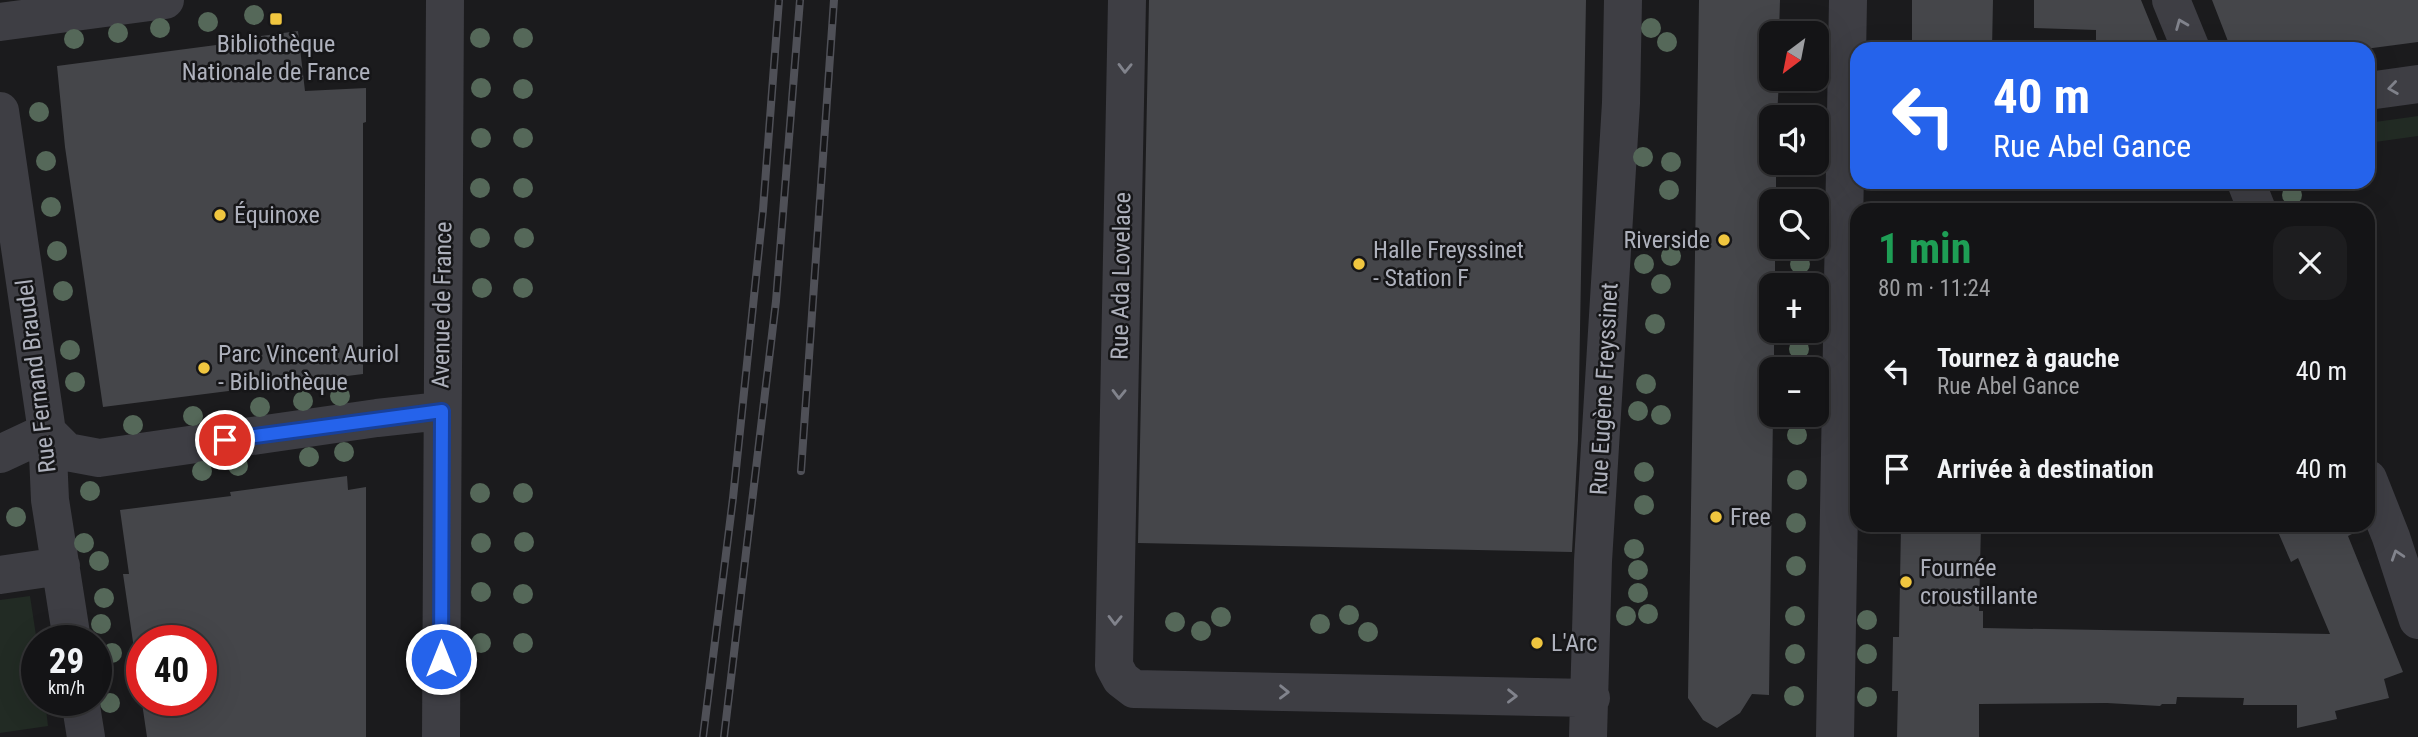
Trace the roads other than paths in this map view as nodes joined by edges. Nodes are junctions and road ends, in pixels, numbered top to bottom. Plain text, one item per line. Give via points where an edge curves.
1 (165, 0) edge
2 (445, 0) edge
3 (1127, 0) edge
4 (1623, 0) edge
5 (1847, 0) edge
6 (2171, 0) edge
7 (0, 22) edge
8 (2189, 42) edge
9 (1850, 82) edge
10 (2418, 84) edge
11 (2375, 90) edge
12 (0, 111) edge
13 (1850, 148) edge
14 (442, 411) junction
15 (47, 432) junction
16 (0, 454) edge
17 (2375, 497) edge
18 (61, 566) junction
19 (0, 575) edge
20 (2418, 620) edge
21 (70, 625) edge
22 (1591, 698) junction
23 (83, 716) edge
24 (86, 737) edge
25 (441, 737) edge
26 (1588, 737) edge
27 (1835, 737) edge

1 - 7 street
2 - 14 street, Avenue de France
3 -> 22 street, Rue Ada Lovelace via 1114,666 1121,679 1134,689
4 - 22 street, Rue Eugène Freyssinet
5 - 9 street
8 -> 6 street
10 -> 11 street
12 - 15 street, Rue Fernand Braudel
13 - 27 street
14 - 15 street via 99,458 66,452
14 - 25 street, Avenue de France
15 - 16 street
15 - 18 street, Rue Fernand Braudel via 50,500
20 -> 17 street
18 - 19 street
18 - 21 street, Rue Fernand Braudel
22 - 26 street, Rue Eugène Freyssinet
23 - 24 street

